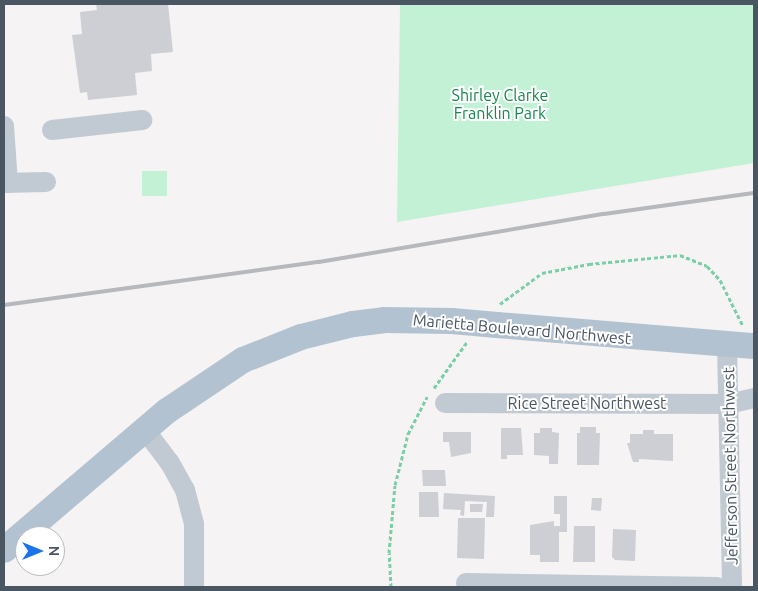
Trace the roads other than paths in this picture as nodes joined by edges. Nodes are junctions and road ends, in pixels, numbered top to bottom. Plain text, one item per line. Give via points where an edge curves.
1 (142, 120) dead end
2 (4, 126) edge
3 (52, 130) dead end
4 (46, 182) dead end
5 (6, 184) edge
6 (743, 340) edge
7 (754, 398) edge
8 (445, 402) dead end
9 (728, 404) junction
10 (145, 430) junction
11 (4, 550) edge
12 (466, 583) dead end
13 (194, 587) edge
14 (717, 587) edge
15 (732, 587) edge

1 - 3 street
2 - 5 street
4 - 5 street
6 - 9 street, Jefferson Street Northwest
6 - 10 main road, Marietta Boulevard Northwest, bridge via 452,321 384,320 301,337 220,374
7 - 9 street, Rice Street Northwest
8 - 9 street, Rice Street Northwest
9 - 15 street, Jefferson Street Northwest
10 - 11 main road, Marietta Boulevard Northwest
10 - 13 street via 185,490 194,524
12 - 14 street

